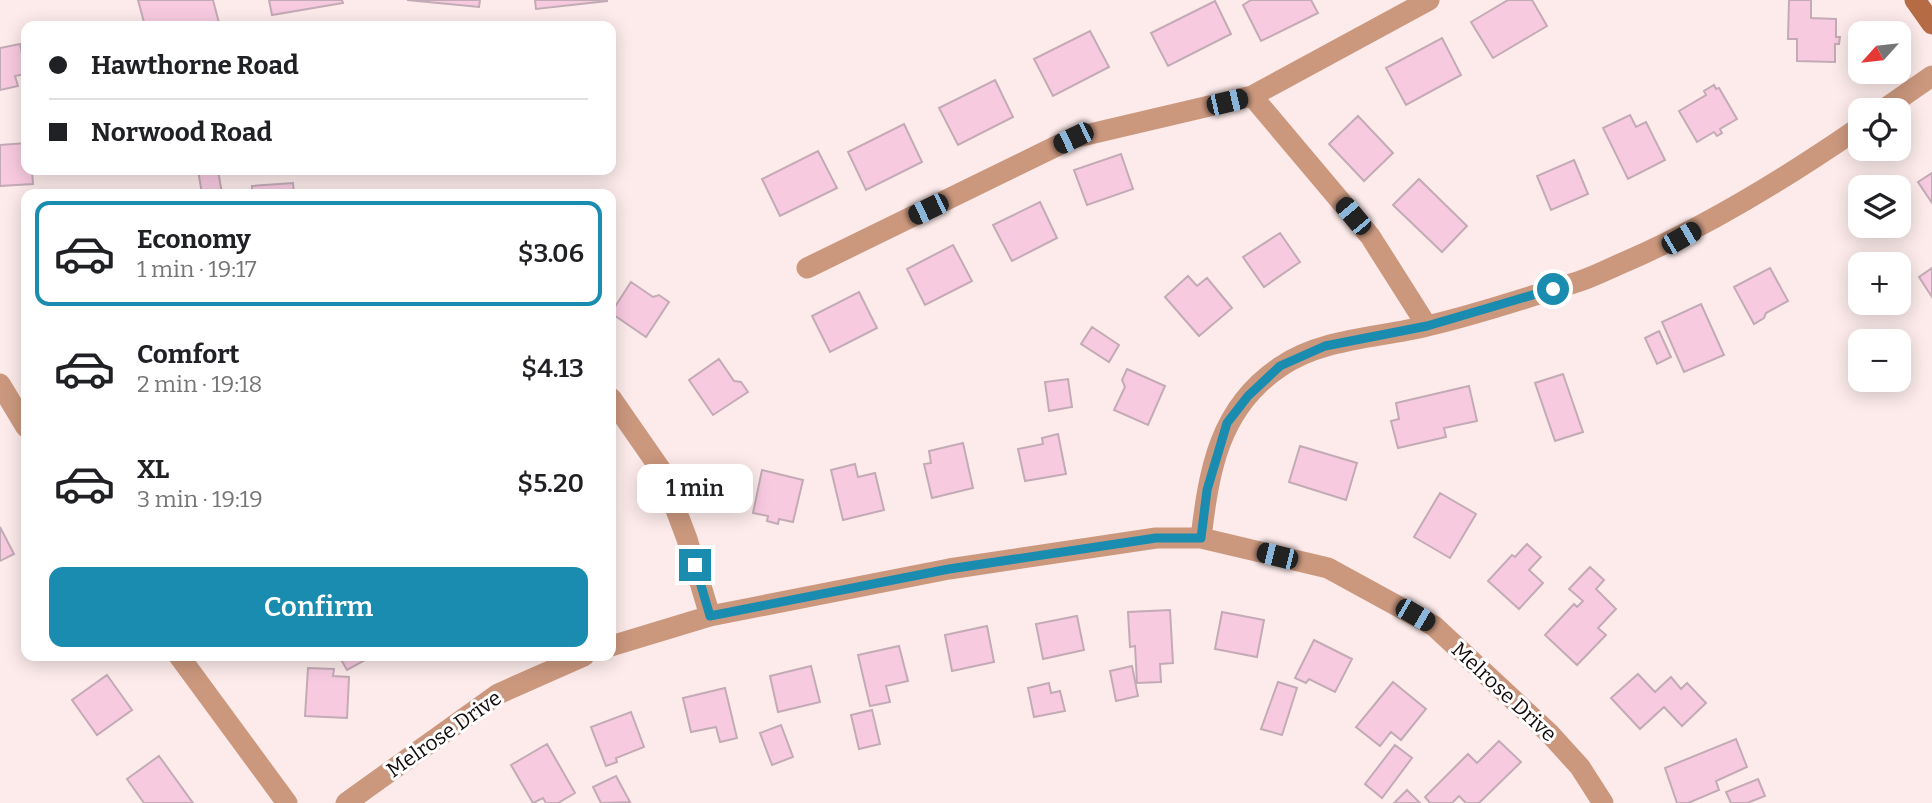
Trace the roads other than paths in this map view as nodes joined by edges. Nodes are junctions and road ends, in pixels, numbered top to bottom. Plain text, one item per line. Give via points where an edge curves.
1 (1429, 0) edge
2 (1915, 0) edge
3 (1932, 24) edge
4 (1932, 76) edge
5 (1252, 96) junction
6 (1900, 98) edge
7 (1848, 135) edge
8 (807, 268) dead end
9 (1427, 326) junction
10 (11, 390) edge
11 (616, 405) edge
12 (21, 415) edge
13 (1201, 538) junction
14 (710, 616) junction
15 (616, 644) edge
16 (182, 661) edge
17 (573, 661) edge
18 (287, 803) edge
19 (346, 803) edge
20 (1603, 803) edge

1 - 5 street
2 - 3 street
4 - 6 street
5 - 8 street via 1073,138
5 - 9 street via 1370,236
7 - 9 street via 1681,238 1578,282
9 - 13 street via 1325,346 1280,366 1248,396 1227,423 1207,490
10 - 12 street
11 - 14 street via 661,470
13 - 14 street, Melrose Drive via 1156,538 949,569
13 - 20 street, Melrose Drive via 1328,568 1434,626 1550,734 1580,766
14 - 15 street, Melrose Drive
16 - 18 street
17 - 19 street, Melrose Drive via 498,694

